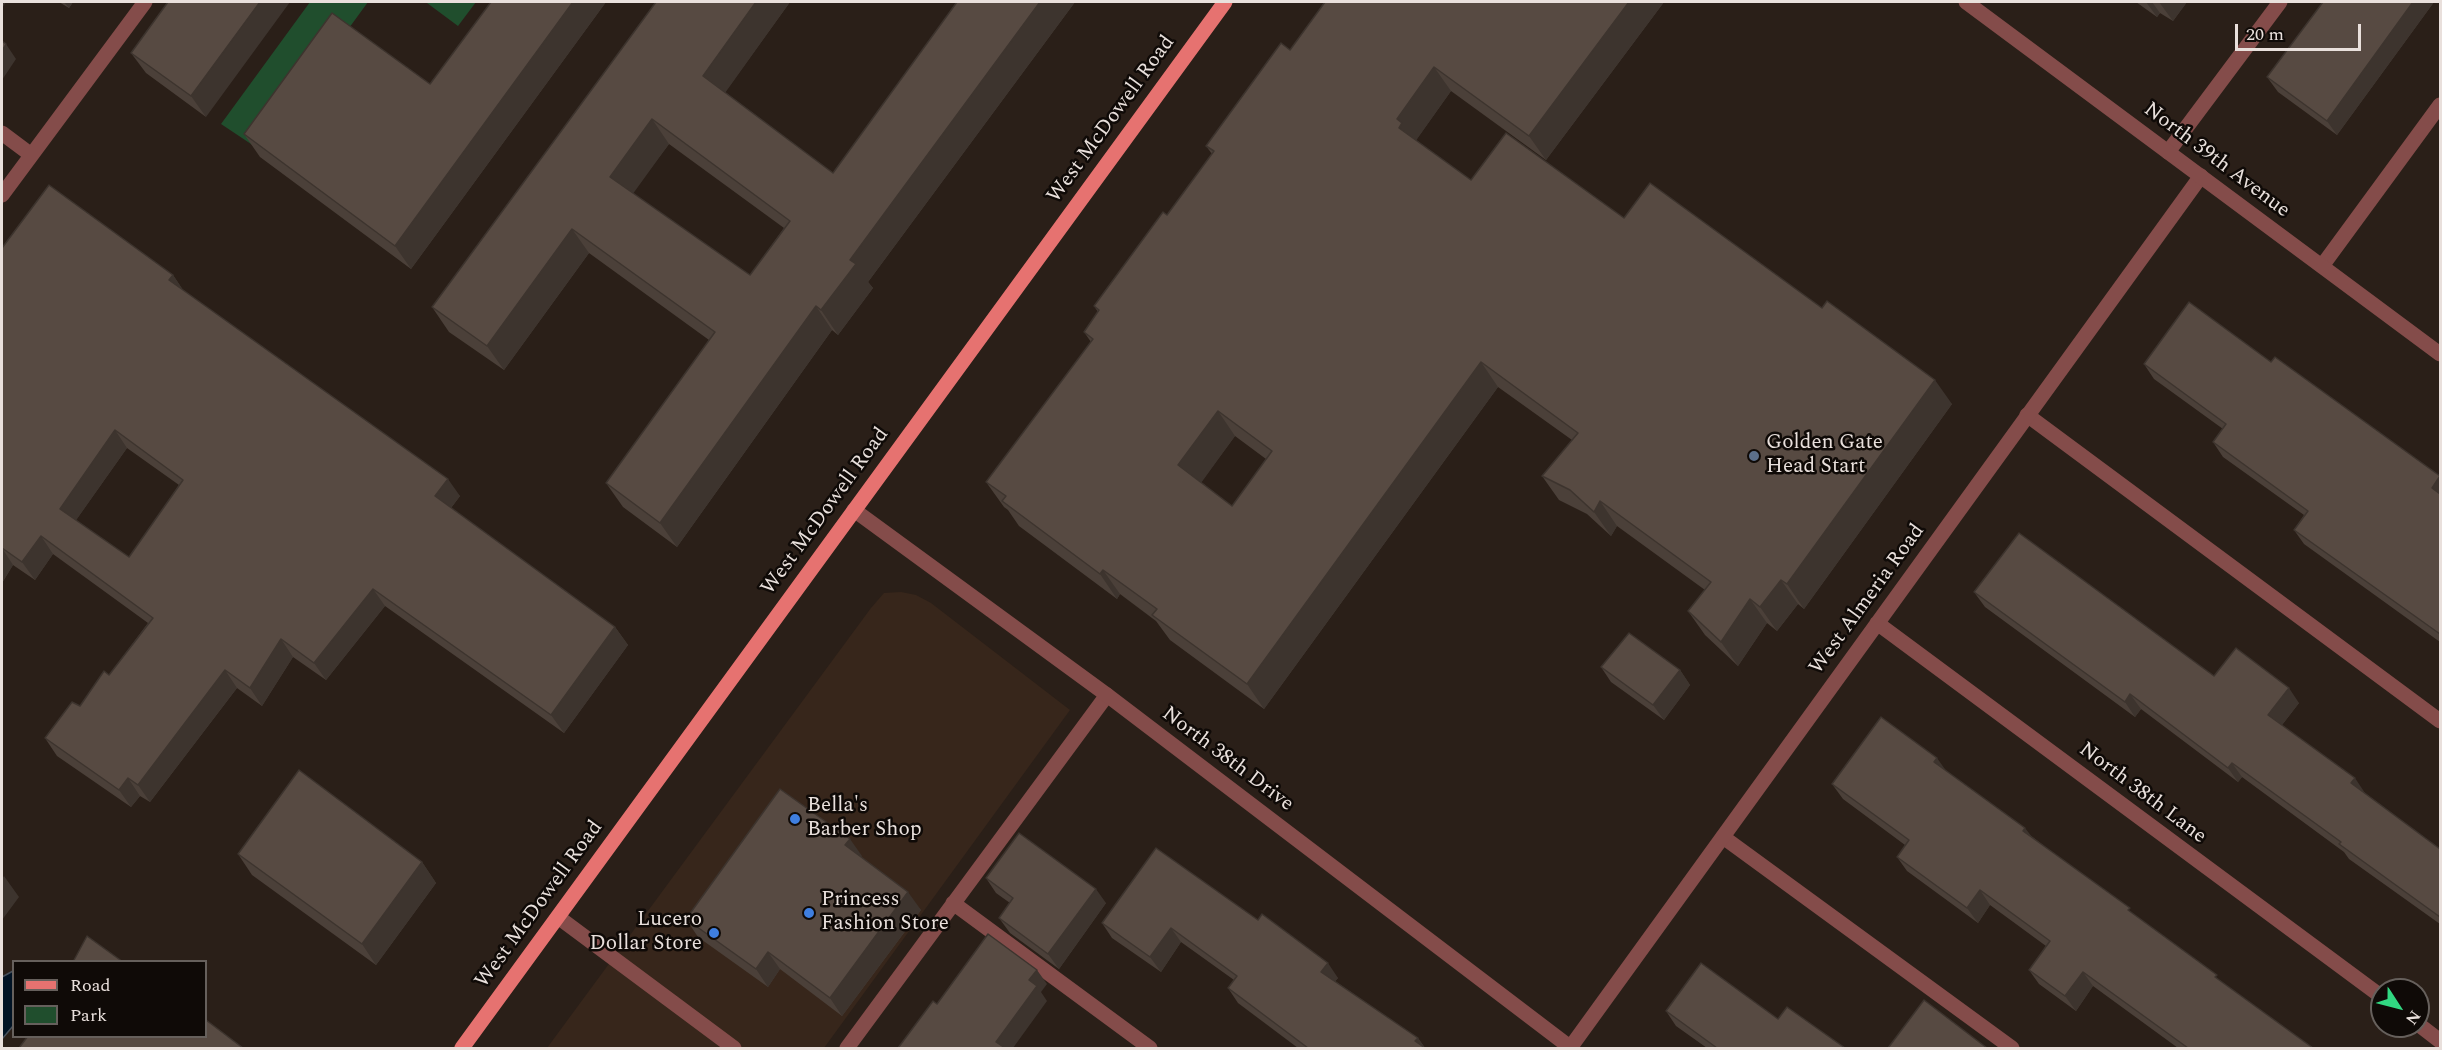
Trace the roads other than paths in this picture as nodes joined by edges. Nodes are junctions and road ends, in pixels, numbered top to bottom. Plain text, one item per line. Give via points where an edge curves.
1 (145, 2) edge
2 (1225, 2) edge
3 (1966, 2) edge
4 (2280, 2) edge
5 (2440, 105) edge
6 (2, 134) edge
7 (2168, 152) junction
8 (30, 154) junction
9 (2201, 176) junction
10 (2, 195) edge
11 (2322, 266) junction
12 (2440, 354) edge
13 (2027, 416) junction
14 (854, 510) junction
15 (1877, 623) junction
16 (1107, 695) junction
17 (2440, 721) edge
18 (1723, 837) junction
19 (953, 903) junction
20 (558, 917) junction
21 (2370, 988) edge
22 (462, 1048) edge
23 (734, 1048) edge
24 (847, 1048) edge
25 (1150, 1048) edge
26 (1570, 1048) edge
27 (2012, 1048) edge

1 - 8 street
2 - 14 main road, West McDowell Road
3 - 7 street, North 39th Avenue
4 - 7 street
5 - 11 street
6 - 8 street
7 - 9 street, North 39th Avenue
8 - 10 street
9 - 11 street, North 39th Avenue
9 - 13 street, West Almeria Road
11 - 12 street, North 39th Avenue
13 - 15 street, West Almeria Road
13 - 17 street
14 - 16 street, North 38th Drive
14 - 20 main road, West McDowell Road
15 - 18 street, West Almeria Road
15 - 21 street, North 38th Lane
16 - 19 street
16 - 26 street, North 38th Drive
18 - 26 street, West Almeria Road
18 - 27 street
19 - 24 street
19 - 25 street
20 - 22 main road, West McDowell Road
20 - 23 street

